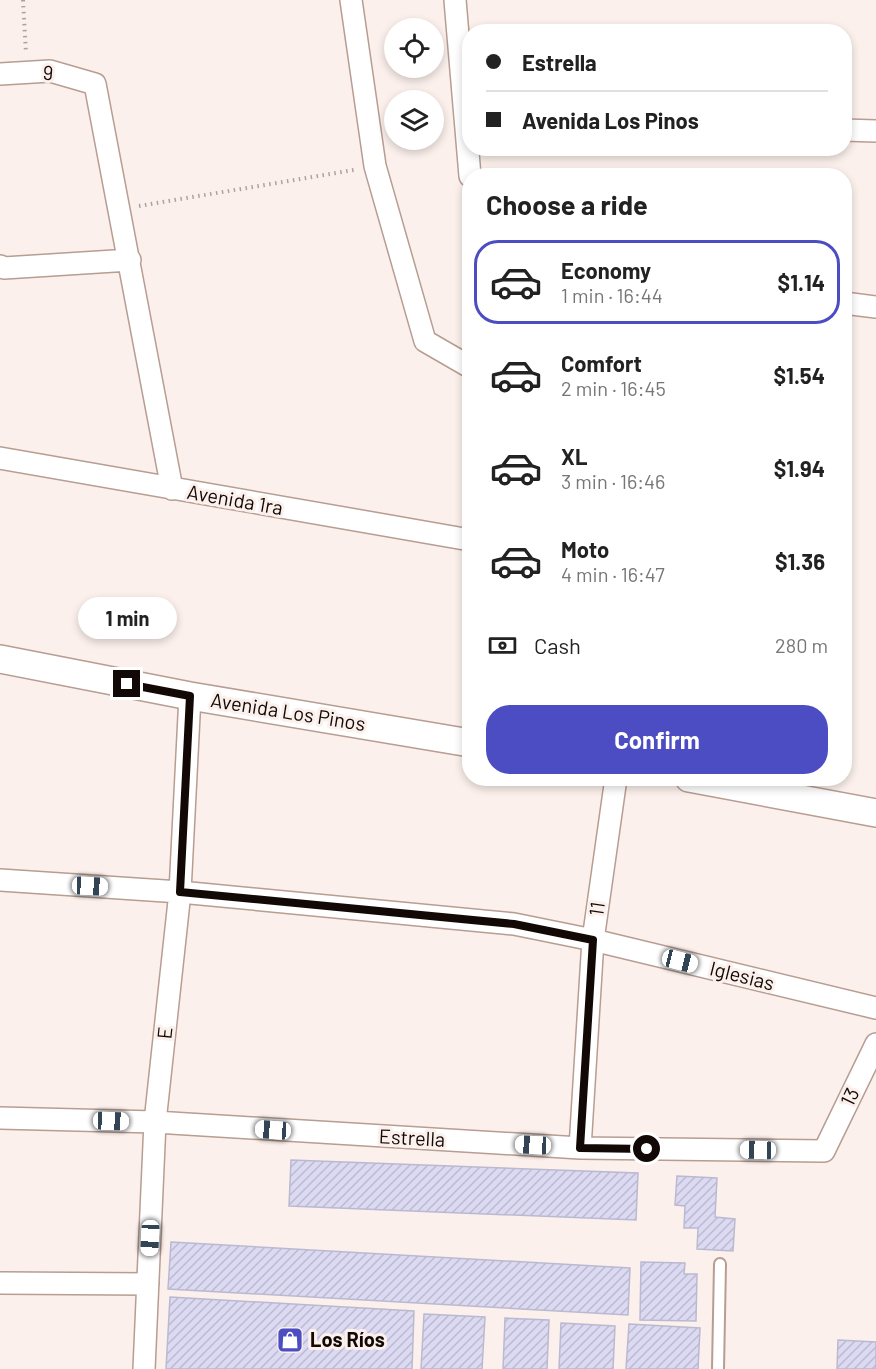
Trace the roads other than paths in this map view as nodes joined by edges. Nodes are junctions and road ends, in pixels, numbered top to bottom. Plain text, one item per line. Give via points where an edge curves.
1 (351, 0) edge
2 (455, 0) edge
3 (462, 72) edge
4 (0, 74) edge
5 (852, 130) edge
6 (876, 131) edge
7 (130, 260) junction
8 (0, 266) edge
9 (852, 304) edge
10 (876, 307) edge
11 (462, 362) edge
12 (0, 458) edge
13 (172, 489) junction
14 (462, 539) edge
15 (0, 659) edge
16 (190, 696) junction
17 (462, 741) edge
18 (615, 786) edge
19 (733, 786) edge
20 (876, 813) edge
21 (0, 880) edge
22 (180, 892) junction
23 (593, 940) junction
24 (876, 1008) edge
25 (876, 1044) edge
26 (0, 1118) edge
27 (155, 1122) junction
28 (580, 1148) junction
29 (824, 1151) joint
30 (720, 1264) dead end
31 (0, 1283) edge
32 (148, 1284) junction
33 (144, 1369) edge
34 (718, 1369) edge

1 - 11 street via 375,166 425,341
2 - 3 street
4 - 7 street, 9 via 50,71 95,84
5 - 6 street
7 - 8 street
7 - 13 street
9 - 10 street
12 - 13 street, Avenida 1ra
13 - 14 street, Avenida 1ra
15 - 16 street, Avenida Los Pinos
16 - 17 street, Avenida Los Pinos
16 - 22 street, E
18 - 23 street, 11
19 - 20 street
21 - 22 street, Iglesias
22 - 23 street, Iglesias via 514,924
22 - 27 street, E
23 - 24 street, Iglesias
23 - 28 street, 11
25 - 29 street, 13
26 - 27 street, Estrella
27 - 28 street, Estrella
27 - 32 street, E
28 - 29 street, Estrella
30 - 34 lane
31 - 32 street
32 - 33 street, E

